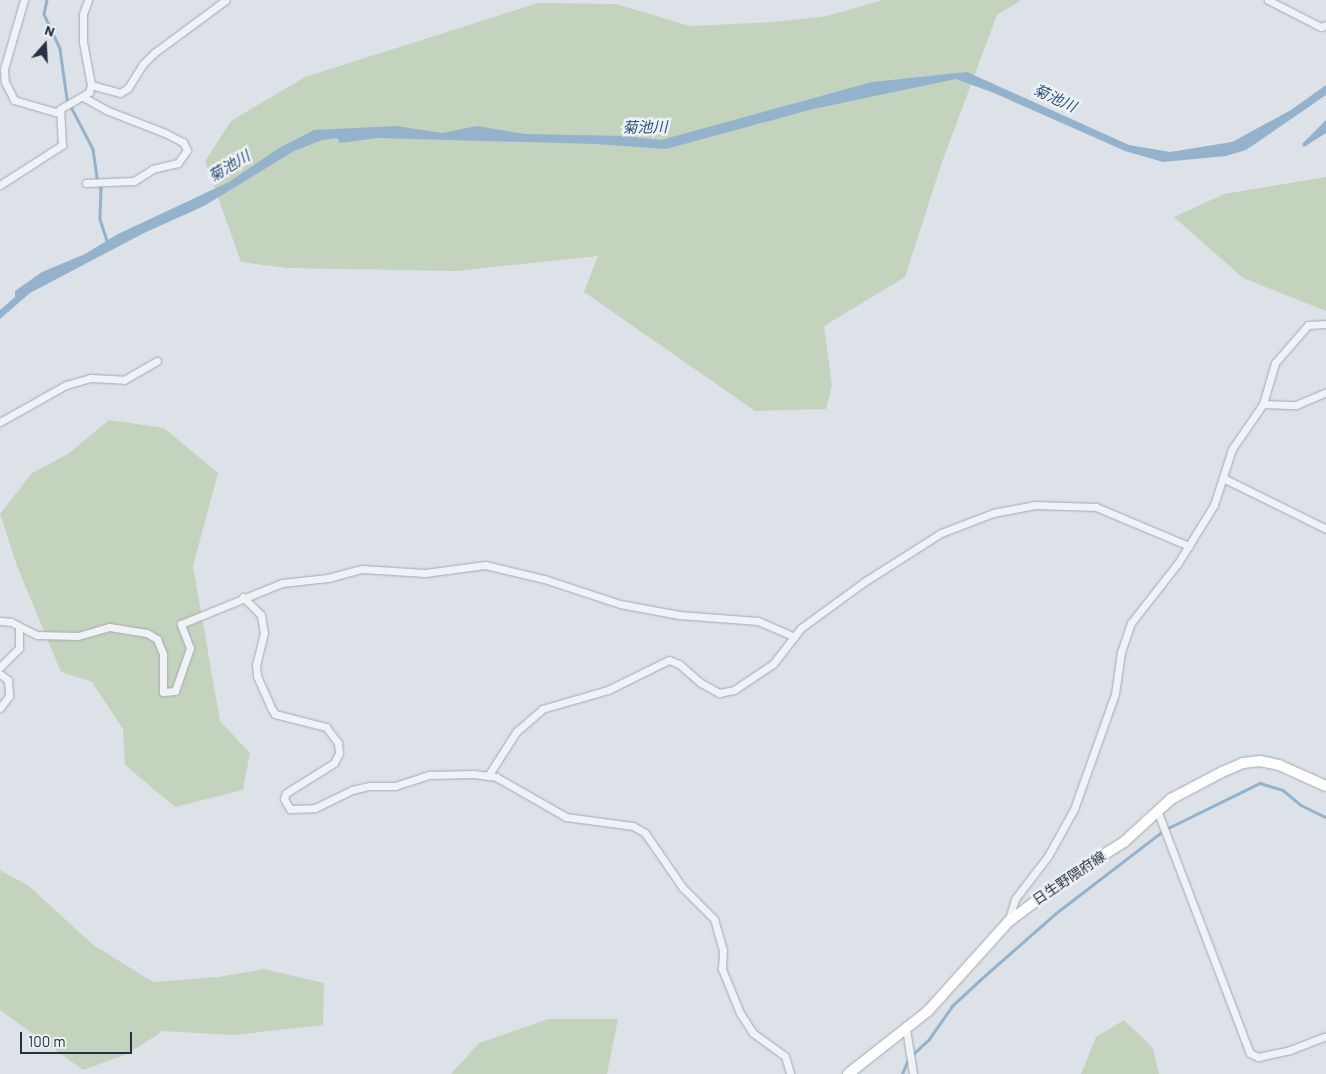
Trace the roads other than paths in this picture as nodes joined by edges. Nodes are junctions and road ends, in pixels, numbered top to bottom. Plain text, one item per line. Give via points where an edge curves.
1 (24, 0) edge
2 (88, 0) edge
3 (226, 0) edge
4 (1268, 0) edge
5 (1326, 25) edge
6 (91, 85) junction
7 (83, 96) junction
8 (59, 113) junction
9 (86, 183) dead end
10 (0, 185) edge
11 (1326, 324) edge
12 (157, 361) dead end
13 (1326, 392) edge
14 (1263, 404) junction
15 (0, 422) edge
16 (1223, 478) junction
17 (1326, 529) edge
18 (1189, 546) junction
19 (243, 597) junction
20 (0, 621) edge
21 (19, 628) junction
22 (794, 636) junction
23 (0, 667) edge
24 (0, 674) edge
25 (0, 708) edge
26 (488, 776) junction
27 (1326, 786) edge
28 (1157, 810) junction
29 (1008, 922) junction
30 (906, 1028) junction
31 (1326, 1036) edge
32 (790, 1074) edge
33 (848, 1074) edge
34 (913, 1074) edge

1 - 8 street via 4,69 5,82 14,100
2 - 6 street via 83,14 83,42
3 - 6 street via 154,53 128,88 120,93
4 - 5 street via 1322,27
6 - 7 street
7 - 8 street via 60,109
7 - 9 street via 106,110 165,133 182,142 186,150 178,162 153,169 134,181
8 - 10 street via 62,145
11 - 14 street via 1308,325 1275,363
12 - 15 street via 124,380 91,378 66,385
13 - 14 street via 1296,405
14 - 16 street via 1232,449
16 - 17 street
16 - 18 street via 1214,505
18 - 22 street via 1096,507 1035,505 993,513 941,534 898,559
18 - 29 street via 1131,623 1121,652 1115,694 1074,809 1048,856 1015,898
19 - 21 street via 181,624 190,648 176,691 163,692 163,654 157,639 147,633 109,627 78,636 37,635
19 - 22 street via 282,583 328,578 362,569 425,574 485,565 544,579 620,604 679,615 758,621
19 - 26 street via 261,615 264,633 256,664 257,676 271,708 275,714 326,727 338,743 339,753 334,763 286,792 284,799 290,809 315,808 352,790 396,786 428,776
20 - 21 street via 11,622
21 - 23 street via 19,648
22 - 26 street via 773,664 734,690 719,694 669,660 608,690 542,709 516,732
24 - 25 street via 8,680 9,696
26 - 32 street via 566,816 632,826 646,833 683,888 714,918 722,943 722,969 740,1013 753,1033 785,1056
27 - 28 main road, 日生野隈府線 via 1279,764 1243,763 1190,788
28 - 29 main road, 日生野隈府線 via 1124,842 1052,887
28 - 31 street via 1250,1054 1258,1057 1290,1050
29 - 30 main road, 日生野隈府線 via 946,992
30 - 33 main road, 日生野隈府線
30 - 34 street

